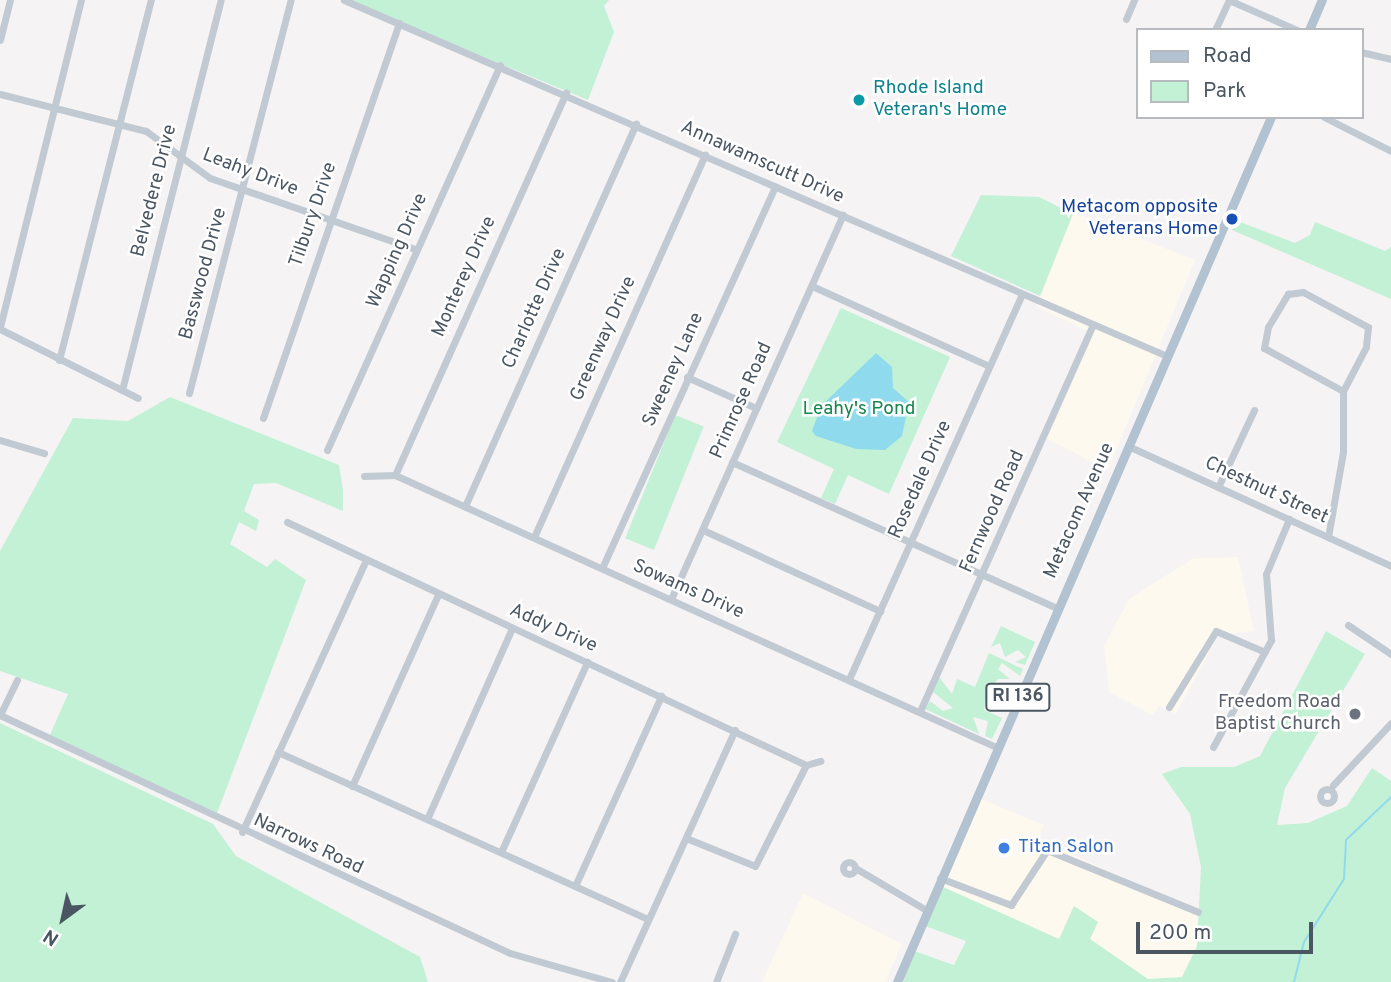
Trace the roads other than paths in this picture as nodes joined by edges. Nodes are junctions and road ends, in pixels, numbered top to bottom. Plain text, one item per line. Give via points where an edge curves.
1 (10, 0) edge
2 (81, 0) edge
3 (151, 0) edge
4 (221, 0) edge
5 (291, 0) edge
6 (344, 0) edge
7 (1134, 0) edge
8 (1228, 0) edge
9 (1322, 0) edge
10 (1126, 19) dead end
11 (399, 23) junction
12 (1216, 28) edge
13 (1292, 28) edge
14 (1310, 28) edge
15 (0, 40) edge
16 (1363, 52) edge
17 (1391, 59) edge
18 (500, 65) junction
19 (566, 93) junction
20 (0, 94) edge
21 (54, 107) junction
22 (1270, 119) edge
23 (1328, 119) edge
24 (120, 122) junction
25 (636, 124) junction
26 (1391, 151) edge
27 (705, 155) junction
28 (180, 158) junction
29 (775, 186) junction
30 (242, 191) junction
31 (843, 215) junction
32 (330, 219) junction
33 (415, 249) junction
34 (811, 286) junction
35 (1022, 294) junction
36 (1093, 324) junction
37 (0, 328) edge
38 (1167, 356) junction
39 (59, 360) junction
40 (989, 366) junction
41 (687, 377) junction
42 (122, 390) junction
43 (1343, 391) junction
44 (189, 393) dead end
45 (138, 398) dead end
46 (756, 408) junction
47 (1254, 410) dead end
48 (263, 418) dead end
49 (0, 440) edge
50 (1128, 446) junction
51 (327, 450) dead end
52 (44, 453) dead end
53 (732, 462) junction
54 (395, 475) junction
55 (364, 476) dead end
56 (1218, 487) junction
57 (465, 506) junction
58 (1289, 519) junction
59 (287, 522) dead end
60 (703, 530) junction
61 (534, 537) junction
62 (1328, 537) junction
63 (910, 542) junction
64 (365, 562) junction
65 (1391, 566) edge
66 (602, 568) junction
67 (982, 575) junction
68 (439, 595) junction
69 (671, 599) junction
70 (1057, 608) junction
71 (880, 611) junction
72 (1348, 625) dead end
73 (512, 628) junction
74 (1265, 652) junction
75 (1391, 654) edge
76 (587, 662) junction
77 (849, 679) junction
78 (17, 680) dead end
79 (661, 696) junction
80 (1168, 707) dead end
81 (920, 711) junction
82 (0, 715) edge
83 (1391, 723) edge
84 (735, 730) junction
85 (996, 747) junction
86 (1213, 747) dead end
87 (278, 752) junction
88 (820, 761) dead end
89 (806, 765) junction
90 (352, 786) junction
91 (1333, 786) dead end
92 (426, 819) junction
93 (242, 832) junction
94 (686, 838) junction
95 (501, 852) junction
96 (858, 869) dead end
97 (940, 878) junction
98 (575, 886) junction
99 (1198, 912) dead end
100 (924, 915) junction
101 (648, 919) junction
102 (735, 934) dead end
103 (609, 982) edge
104 (620, 982) edge
105 (716, 982) edge
106 (895, 982) edge

1 - 15 street
2 - 21 street
3 - 24 street
4 - 28 street, Belvedere Drive
5 - 30 street, Basswood Drive
6 - 11 street, Annawamscutt Drive
7 - 10 street
8 - 12 street
8 - 13 street
9 - 14 main road
11 - 18 street, Annawamscutt Drive
11 - 32 street, Tilbury Drive
16 - 17 street
18 - 19 street, Annawamscutt Drive
18 - 33 street, Wapping Drive
19 - 25 street, Annawamscutt Drive
19 - 54 street, Monterey Drive
20 - 21 street, Leahy Drive
21 - 24 street, Leahy Drive
21 - 37 street
22 - 38 main road, Metacom Avenue / RI 136
23 - 26 street
24 - 28 street, Leahy Drive via 146,131
24 - 39 street
25 - 27 street, Annawamscutt Drive
25 - 57 street, Charlotte Drive
27 - 29 street, Annawamscutt Drive
27 - 61 street, Greenway Drive
28 - 30 street, Leahy Drive
28 - 42 street, Belvedere Drive
29 - 31 street, Annawamscutt Drive
29 - 41 street, Sweeney Lane
30 - 32 street, Leahy Drive
30 - 44 street, Basswood Drive
31 - 34 street, Primrose Road
31 - 35 street, Annawamscutt Drive
32 - 33 street, Leahy Drive
32 - 48 street, Tilbury Drive
33 - 51 street, Wapping Drive
34 - 40 street
34 - 46 street, Primrose Road
35 - 36 street, Annawamscutt Drive
35 - 40 street, Rosedale Drive
36 - 38 street, Annawamscutt Drive
36 - 67 street, Fernwood Road
37 - 39 street
38 - 50 main road, Metacom Avenue / RI 136
39 - 42 street
40 - 63 street, Rosedale Drive
41 - 46 street
41 - 66 street, Sweeney Lane
42 - 45 street
43 - 43 street via 1366,347 1368,327 1303,292 1288,294 1268,327 1264,348
43 - 62 street via 1343,452
46 - 53 street, Primrose Road
47 - 56 street
49 - 52 street
50 - 56 street, Chestnut Street
50 - 70 main road, Metacom Avenue / RI 136
53 - 60 street, Primrose Road
53 - 63 street
54 - 55 street, Sowams Drive
54 - 57 street, Sowams Drive
56 - 58 street, Chestnut Street
57 - 61 street, Sowams Drive
58 - 62 street, Chestnut Street
58 - 74 street via 1266,574 1274,628
59 - 64 street, Addy Drive
60 - 69 street, Primrose Road
60 - 71 street
61 - 66 street, Sowams Drive
62 - 65 street, Chestnut Street
63 - 67 street
63 - 71 street, Rosedale Drive
64 - 68 street, Addy Drive
64 - 87 street
66 - 69 street, Sowams Drive
67 - 70 street
67 - 81 street, Fernwood Road
68 - 73 street, Addy Drive
68 - 90 street
69 - 77 street, Sowams Drive
70 - 85 main road, Metacom Avenue / RI 136
71 - 77 street, Rosedale Drive
72 - 75 street
73 - 76 street, Addy Drive
73 - 92 street
74 - 80 street via 1216,631
74 - 86 street
76 - 79 street, Addy Drive
76 - 95 street
77 - 81 street, Sowams Drive
78 - 82 street
79 - 84 street, Addy Drive
79 - 98 street
81 - 85 street, Sowams Drive
82 - 93 street, Narrows Road
83 - 91 street
84 - 89 street, Addy Drive
84 - 94 street
85 - 97 main road, Metacom Avenue / RI 136
87 - 90 street
87 - 93 street
88 - 89 street
89 - 94 street via 755,866
90 - 92 street
92 - 95 street
93 - 103 street, Narrows Road via 531,962
94 - 101 street
95 - 98 street
96 - 100 street
97 - 99 street via 1011,905 1047,850
97 - 100 main road, Metacom Avenue / RI 136
98 - 101 street
100 - 106 main road, Metacom Avenue / RI 136
101 - 104 street
102 - 105 street

